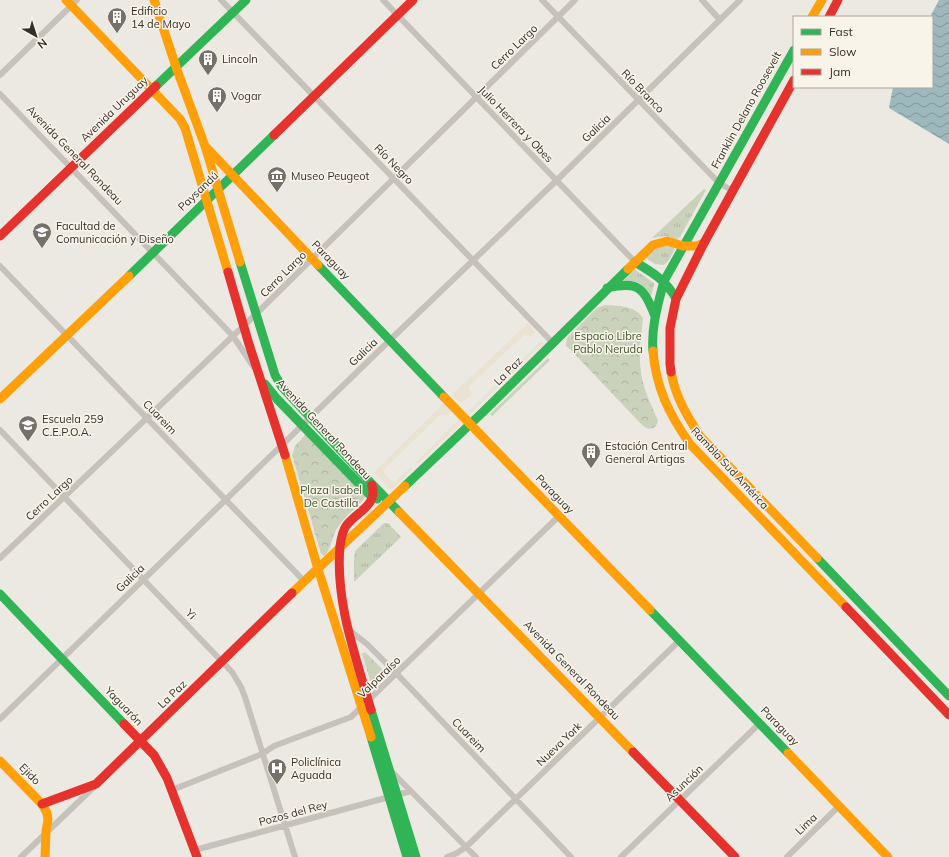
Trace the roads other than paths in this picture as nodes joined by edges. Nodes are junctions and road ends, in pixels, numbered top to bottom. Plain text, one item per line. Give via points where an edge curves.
1 (154, 0) edge
2 (221, 0) edge
3 (246, 0) edge
4 (383, 0) edge
5 (413, 0) edge
6 (542, 0) edge
7 (575, 0) edge
8 (702, 0) edge
9 (740, 0) edge
10 (822, 0) edge
11 (838, 0) edge
12 (72, 2) edge
13 (233, 12) junction
14 (398, 15) junction
15 (813, 16) edge
16 (830, 16) edge
17 (558, 17) junction
18 (720, 20) junction
19 (793, 52) edge
20 (176, 67) junction
21 (0, 75) edge
22 (793, 82) edge
23 (152, 89) junction
24 (0, 94) edge
25 (314, 96) junction
26 (476, 97) junction
27 (638, 100) junction
28 (205, 146) junction
29 (70, 168) junction
30 (233, 174) junction
31 (394, 178) junction
32 (556, 180) junction
33 (719, 183) junction
34 (218, 189) junction
35 (733, 191) junction
36 (207, 199) junction
37 (0, 236) edge
38 (704, 243) junction
39 (683, 246) junction
40 (152, 252) junction
41 (313, 258) junction
42 (473, 260) junction
43 (634, 262) junction
44 (0, 266) edge
45 (664, 281) junction
46 (607, 288) junction
47 (676, 299) junction
48 (255, 314) junction
49 (655, 316) junction
50 (243, 325) junction
51 (68, 335) junction
52 (233, 336) junction
53 (390, 340) junction
54 (553, 343) junction
55 (260, 376) junction
56 (0, 399) edge
57 (147, 418) junction
58 (310, 418) junction
59 (471, 425) junction
60 (302, 426) junction
61 (0, 430) edge
62 (282, 445) junction
63 (371, 484) junction
64 (64, 497) junction
65 (373, 498) junction
66 (226, 499) junction
67 (390, 502) junction
68 (559, 516) junction
69 (340, 549) junction
70 (0, 558) edge
71 (318, 569) junction
72 (143, 579) junction
73 (305, 582) junction
74 (480, 593) junction
75 (0, 594) edge
76 (349, 630) junction
77 (680, 640) junction
78 (62, 659) junction
79 (223, 662) junction
80 (397, 674) junction
81 (949, 696) edge
82 (365, 704) junction
83 (949, 715) edge
84 (600, 718) junction
85 (0, 719) edge
86 (760, 722) junction
87 (141, 741) junction
88 (262, 754) junction
89 (0, 760) edge
90 (387, 767) junction
91 (96, 784) junction
92 (172, 790) junction
93 (411, 791) junction
94 (392, 796) junction
95 (516, 800) junction
96 (680, 800) junction
97 (42, 804) junction
98 (840, 805) junction
99 (285, 826) junction
100 (46, 831) junction
101 (466, 847) junction
102 (196, 854) edge
103 (21, 857) edge
104 (46, 857) edge
105 (294, 857) edge
106 (407, 857) edge
107 (416, 857) edge
108 (447, 857) edge
109 (476, 857) edge
110 (571, 857) edge
111 (621, 857) edge
112 (735, 857) edge
113 (787, 857) edge
114 (888, 857) edge

1 - 20 street, Avenida General Rondeau
2 - 13 street, Río Negro
3 - 13 street, Avenida Uruguay
4 - 14 street, Julio Herrera y Obes
5 - 14 street, Paysandú
6 - 17 street, Río Branco
7 - 17 street, Cerro Largo
8 - 18 street
9 - 18 street, Galicia
10 - 15 street
11 - 16 street
12 - 21 street
12 - 23 street
13 - 20 street, Avenida Uruguay
13 - 25 street, Río Negro
14 - 25 street, Paysandú
14 - 26 street, Julio Herrera y Obes
17 - 26 street, Cerro Largo
17 - 27 street, Río Branco
18 - 27 street, Galicia
19 - 33 street, Franklin Delano Roosevelt
20 - 23 street, Avenida Uruguay
20 - 28 street, Avenida General Rondeau
22 - 35 street
23 - 29 street, Avenida Uruguay
23 - 36 street via 175,113 185,128
24 - 29 street, Avenida General Rondeau
25 - 30 street, Paysandú
25 - 31 street, Río Negro
26 - 31 street, Cerro Largo
26 - 32 street, Julio Herrera y Obes
27 - 32 street, Galicia
27 - 33 street, Río Branco
28 - 30 street, Paraguay
28 - 34 street, Avenida General Rondeau
29 - 37 street, Avenida Uruguay
29 - 40 street, Avenida General Rondeau
30 - 34 street, Paysandú
30 - 41 street, Paraguay
31 - 41 street, Cerro Largo
31 - 42 street, Río Negro
32 - 42 street, Galicia
32 - 43 street, Julio Herrera y Obes
33 - 35 street, Río Branco
33 - 39 street, Rambla Sud América
34 - 36 street, Paysandú
34 - 48 street, Avenida General Rondeau
35 - 38 street, Rambla Sud América
36 - 40 street, Paysandú
36 - 50 street
38 - 39 street, La Paz
38 - 47 street, Rambla Sud América
39 - 43 street, La Paz via 667,241 660,242
39 - 45 street, Rambla Sud América
40 - 51 street, Paysandú
40 - 52 street, Avenida General Rondeau
41 - 48 street, Cerro Largo
41 - 53 street, Paraguay
42 - 53 street, Galicia
42 - 54 street, Río Negro
43 - 45 street
43 - 46 street, La Paz
44 - 51 street, Cuareim
45 - 47 street
45 - 49 street, Rambla Sud América
46 - 49 street via 631,284 637,287 648,298
46 - 54 street, La Paz
47 - 81 street, Rambla Sud América via 670,328 670,364 677,393 688,418 700,436
48 - 50 street, Cerro Largo
48 - 58 street, Avenida General Rondeau via 275,375 282,387
49 - 83 street, Rambla Sud América via 652,344 654,367 664,402 678,429
50 - 52 street, Cerro Largo
50 - 55 street
51 - 56 street, Paysandú
51 - 57 street, Cuareim
52 - 55 street, Avenida General Rondeau
52 - 57 street, Cerro Largo
53 - 58 street, Galicia
53 - 59 street, Paraguay
54 - 59 street, La Paz
55 - 60 street, Avenida General Rondeau
55 - 62 street
57 - 64 street, Cerro Largo
57 - 66 street, Cuareim
58 - 60 street, Galicia
58 - 63 street, Avenida General Rondeau
59 - 67 street, La Paz
59 - 68 street, Paraguay
60 - 62 street, Galicia
60 - 65 street, Avenida General Rondeau
61 - 64 street, Yi
62 - 66 street, Galicia
62 - 71 street
63 - 65 street, Avenida General Rondeau
63 - 67 street, Avenida General Rondeau
64 - 70 street, Cerro Largo
64 - 72 street, Yi
65 - 67 street
65 - 69 street via 345,528
66 - 72 street, Galicia
66 - 73 street, Cuareim
67 - 69 street, La Paz
67 - 74 street, Avenida General Rondeau
68 - 74 street, Valparaíso
68 - 77 street, Paraguay
69 - 71 street, La Paz
69 - 76 street via 341,594
71 - 73 street, La Paz
71 - 82 street
72 - 78 street, Galicia
72 - 79 street, Yi
73 - 79 street, La Paz
74 - 80 street, Valparaíso
74 - 84 street, Avenida General Rondeau
75 - 78 street, Yaguarón
76 - 80 street, Cuareim
76 - 82 street
77 - 84 street, Nueva York
77 - 86 street, Paraguay
78 - 85 street, Galicia
78 - 87 street, Yaguarón
79 - 87 street, La Paz
79 - 88 street, Yi via 241,687
80 - 82 street, Valparaíso
80 - 95 street, Cuareim
82 - 88 street, Valparaíso via 347,720 274,746
82 - 90 street
82 - 94 street
84 - 95 street, Nueva York
84 - 96 street, Avenida General Rondeau
86 - 96 street, Asunción
86 - 98 street, Paraguay
87 - 91 street, La Paz
87 - 92 street, Yaguarón via 161,766
88 - 92 street, Valparaíso
88 - 99 street, Yi
89 - 97 street, Ejido
90 - 93 street
90 - 94 street
91 - 97 street
91 - 100 street, La Paz
92 - 102 street, Yaguarón
93 - 94 street, Pozos del Rey
93 - 101 street
94 - 99 street, Pozos del Rey
94 - 106 street
94 - 107 street
95 - 101 street, Nueva York
95 - 110 street, Cuareim
96 - 111 street, Asunción
96 - 112 street, Avenida General Rondeau
97 - 100 street, Ejido via 47,813
98 - 113 street, Lima
98 - 114 street, Paraguay
99 - 102 street, Pozos del Rey
99 - 105 street, Yi
100 - 103 street, La Paz
100 - 104 street, Ejido
101 - 108 street, Nueva York
101 - 109 street

